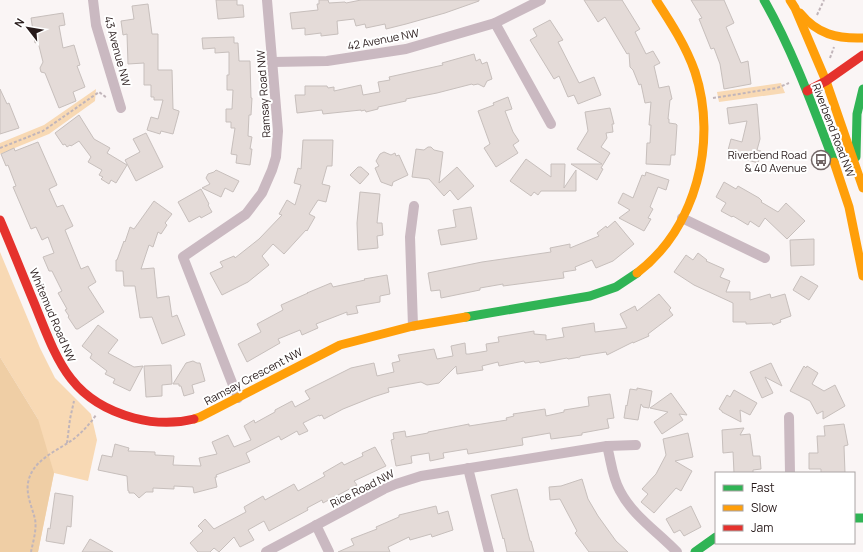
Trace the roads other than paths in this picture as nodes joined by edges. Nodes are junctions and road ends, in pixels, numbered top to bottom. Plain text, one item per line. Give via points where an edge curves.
1 (93, 0) edge
2 (267, 0) edge
3 (541, 0) edge
4 (656, 0) edge
5 (764, 0) edge
6 (790, 0) edge
7 (795, 8) junction
8 (495, 23) junction
9 (863, 38) edge
10 (863, 56) edge
11 (273, 62) junction
12 (826, 81) junction
13 (863, 90) edge
14 (807, 91) junction
15 (121, 108) road end
16 (551, 124) dead end
17 (856, 165) junction
18 (863, 188) edge
19 (414, 206) dead end
20 (682, 218) junction
21 (0, 220) edge
22 (765, 258) dead end
23 (863, 276) edge
24 (413, 326) junction
25 (238, 398) junction
26 (102, 406) joint
27 (789, 417) dead end
28 (636, 445) dead end
29 (607, 446) junction
30 (468, 468) junction
31 (790, 472) edge
32 (316, 526) junction
33 (715, 538) edge
34 (266, 552) edge
35 (329, 552) edge
36 (489, 552) edge
37 (677, 552) edge
38 (695, 552) edge

1 - 15 street, 43 Avenue NW via 96,24
2 - 11 street, Ramsay Road NW
3 - 8 street, 42 Avenue NW
4 - 20 street, Ramsay Crescent NW via 689,55 702,99 702,161 694,190
5 - 14 street, Riverbend Road NW
6 - 7 street, Riverbend Road NW
7 - 9 street via 811,25 823,32 846,38
7 - 12 street, Riverbend Road NW
8 - 11 street, 42 Avenue NW via 406,49 327,61
8 - 16 street
10 - 12 street
11 - 25 street, Ramsay Road NW via 278,144 268,182 246,214 183,256
12 - 14 street
12 - 17 street, Riverbend Road NW
13 - 17 street via 857,120
14 - 23 street, Riverbend Road NW via 849,207
17 - 18 street, Riverbend Road NW
19 - 24 street via 410,237
20 - 22 street
20 - 24 street, Ramsay Crescent NW via 668,243 650,264 603,292 577,299
21 - 26 street, Whitemud Road NW via 58,360 77,387
24 - 25 street, Ramsay Crescent NW via 340,345
25 - 26 street, Ramsay Crescent NW via 200,417 174,422 131,417
27 - 31 street
28 - 29 street, Rice Road NW
29 - 30 street, Rice Road NW
29 - 37 street via 619,490 639,517
30 - 32 street, Rice Road NW via 421,476 396,484
30 - 36 street
32 - 34 street, Rice Road NW
32 - 35 street
33 - 38 street

